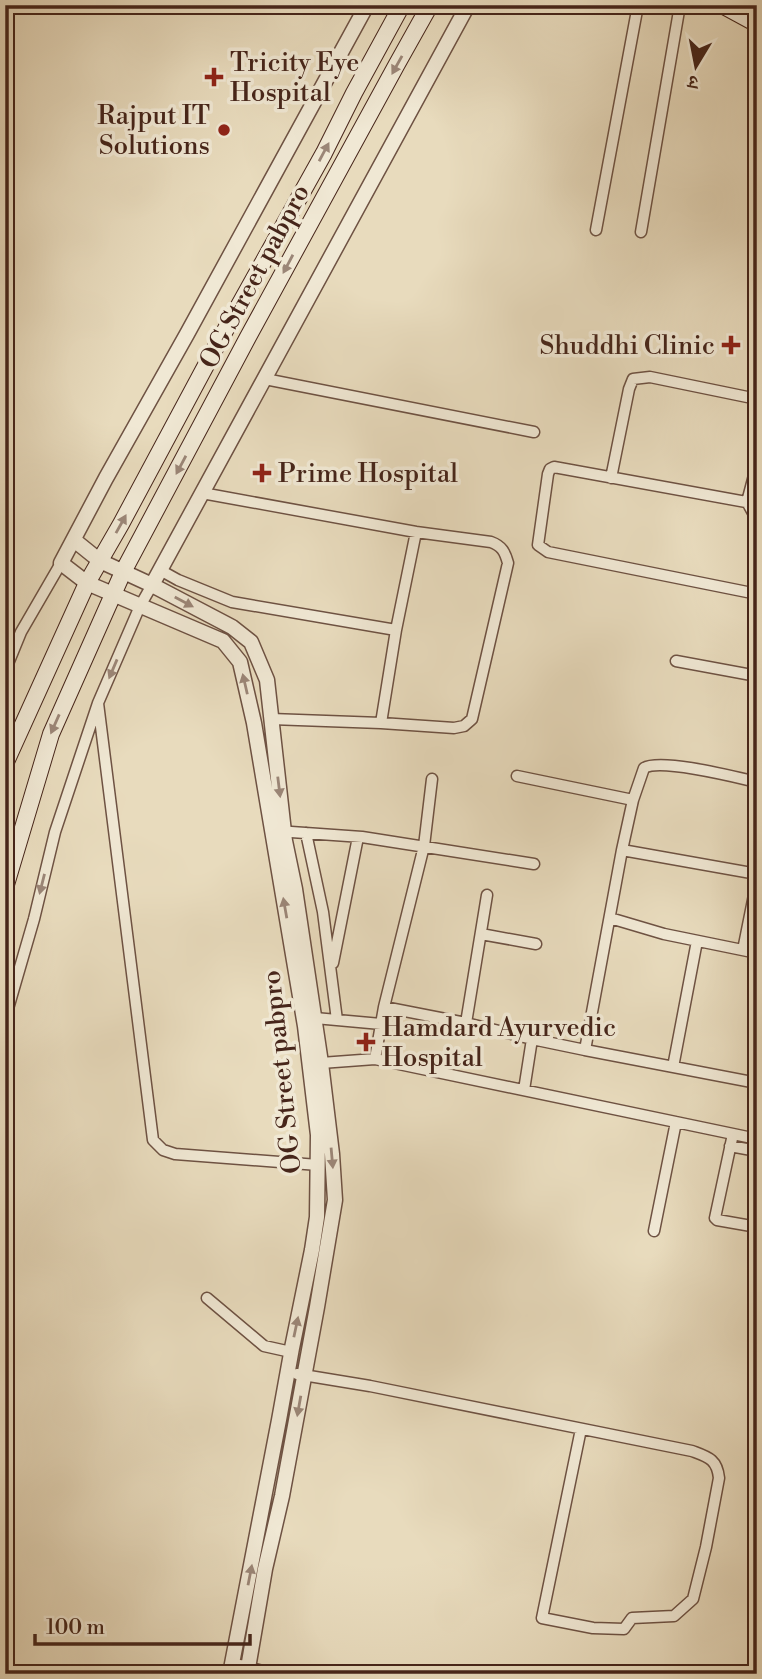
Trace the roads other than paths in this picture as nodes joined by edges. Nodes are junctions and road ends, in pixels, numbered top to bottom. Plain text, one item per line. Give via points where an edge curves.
1 (367, 5) edge
2 (402, 5) edge
3 (430, 5) edge
4 (468, 5) edge
5 (638, 5) edge
6 (680, 5) edge
7 (722, 5) edge
8 (757, 24) edge
9 (596, 230) dead end
10 (641, 232) dead end
11 (265, 379) junction
12 (757, 399) edge
13 (534, 432) dead end
14 (757, 464) edge
15 (611, 478) junction
16 (202, 493) junction
17 (752, 503) edge
18 (757, 520) edge
19 (416, 532) junction
20 (74, 540) junction
21 (100, 561) junction
22 (61, 563) junction
23 (160, 570) junction
24 (123, 572) junction
25 (87, 583) junction
26 (152, 584) junction
27 (114, 594) junction
28 (757, 594) edge
29 (140, 606) junction
30 (396, 630) junction
31 (676, 661) dead end
32 (5, 671) edge
33 (757, 676) edge
34 (98, 703) junction
35 (271, 719) junction
36 (381, 723) junction
37 (5, 764) edge
38 (517, 776) dead end
39 (432, 779) dead end
40 (757, 782) edge
41 (633, 800) junction
42 (278, 830) junction
43 (306, 833) junction
44 (358, 836) junction
45 (425, 846) junction
46 (622, 850) junction
47 (534, 864) dead end
48 (757, 874) edge
49 (757, 880) edge
50 (5, 888) edge
51 (487, 895) dead end
52 (610, 918) junction
53 (481, 934) junction
54 (697, 941) junction
55 (536, 944) dead end
56 (743, 950) junction
57 (757, 953) edge
58 (331, 972) junction
59 (384, 1007) junction
60 (315, 1017) junction
61 (5, 1018) edge
62 (337, 1020) junction
63 (466, 1023) junction
64 (382, 1024) junction
65 (532, 1039) junction
66 (585, 1051) junction
67 (375, 1059) junction
68 (321, 1063) junction
69 (673, 1067) junction
70 (757, 1083) edge
71 (524, 1090) junction
72 (676, 1122) junction
73 (757, 1125) edge
74 (733, 1134) junction
75 (755, 1138) edge
76 (730, 1146) junction
77 (757, 1151) edge
78 (318, 1165) junction
79 (757, 1227) edge
80 (654, 1231) dead end
81 (207, 1298) dead end
82 (291, 1352) junction
83 (288, 1372) junction
84 (304, 1375) junction
85 (581, 1429) junction
86 (757, 1666) edge
87 (231, 1670) edge
88 (247, 1671) edge
89 (266, 1674) edge
90 (755, 1674) edge

1 - 20 street
21 -> 2 main road, OG Street pabpro
3 -> 24 main road, OG Street pabpro
4 - 11 street
5 - 9 street
6 - 10 street
7 - 8 main road
11 - 13 street
11 - 16 street
12 - 15 street via 650,377 633,379
14 - 17 street
15 - 17 street
15 - 28 street via 550,469 538,545 548,552
16 - 19 street
16 - 23 street
17 - 18 street
19 - 30 street
19 - 36 street via 500,545 508,563 472,719 454,728
20 - 21 street
20 - 22 street
21 - 24 street, OG Street pabpro
21 - 25 main road, OG Street pabpro
22 - 25 street
22 - 32 street via 21,632
23 - 26 street
23 - 30 street via 232,602
24 - 26 street, OG Street pabpro
24 - 27 main road
25 - 27 street, OG Street pabpro
25 - 37 main road
26 - 29 street
26 -> 35 street, OG Street pabpro via 251,642 267,680
27 - 29 street, OG Street pabpro
27 -> 50 main road via 51,734
29 -> 34 street
42 -> 29 street, OG Street pabpro via 240,662 223,640
30 - 36 street
31 - 33 street
34 -> 61 street via 55,832
34 - 78 street via 153,1140 175,1154
35 - 36 street
35 -> 42 street, OG Street pabpro
38 - 41 street
39 - 45 street
40 - 41 street via 648,765
41 - 46 street
42 - 43 street
42 - 60 street, OG Street pabpro via 295,889
78 -> 42 street, OG Street pabpro via 305,1026
43 - 44 street
43 - 58 street
44 - 45 street
44 - 58 street
45 - 47 street
45 - 59 street
46 - 48 street
46 - 52 street
49 - 56 street
51 - 53 street
52 - 54 street
52 - 66 street
53 - 55 street
53 - 63 street
54 - 56 street
54 - 69 street
56 - 57 street
58 - 62 street
59 - 63 street
59 - 64 street
60 - 62 street
60 - 68 street, OG Street pabpro
62 - 64 street
63 - 65 street
64 - 67 street
65 - 66 street
65 - 71 street
66 - 69 street
67 - 68 street
67 - 71 street
68 -> 84 street, OG Street pabpro via 335,1200
69 - 70 street
71 - 72 street
72 - 74 street
72 - 80 street
73 - 75 street
74 - 75 street
74 - 76 street
76 - 77 street
76 - 79 street via 715,1217
82 -> 78 street, OG Street pabpro via 317,1217
81 - 82 street via 264,1346
82 - 83 street, OG Street pabpro
83 - 84 street
87 -> 83 street, OG Street pabpro
84 - 85 street
84 -> 88 street, OG Street pabpro
85 - 85 street via 692,1451 709,1457 718,1468 696,1591 674,1616 632,1618 624,1629 542,1618
86 - 90 street
87 - 88 street
88 - 89 street

